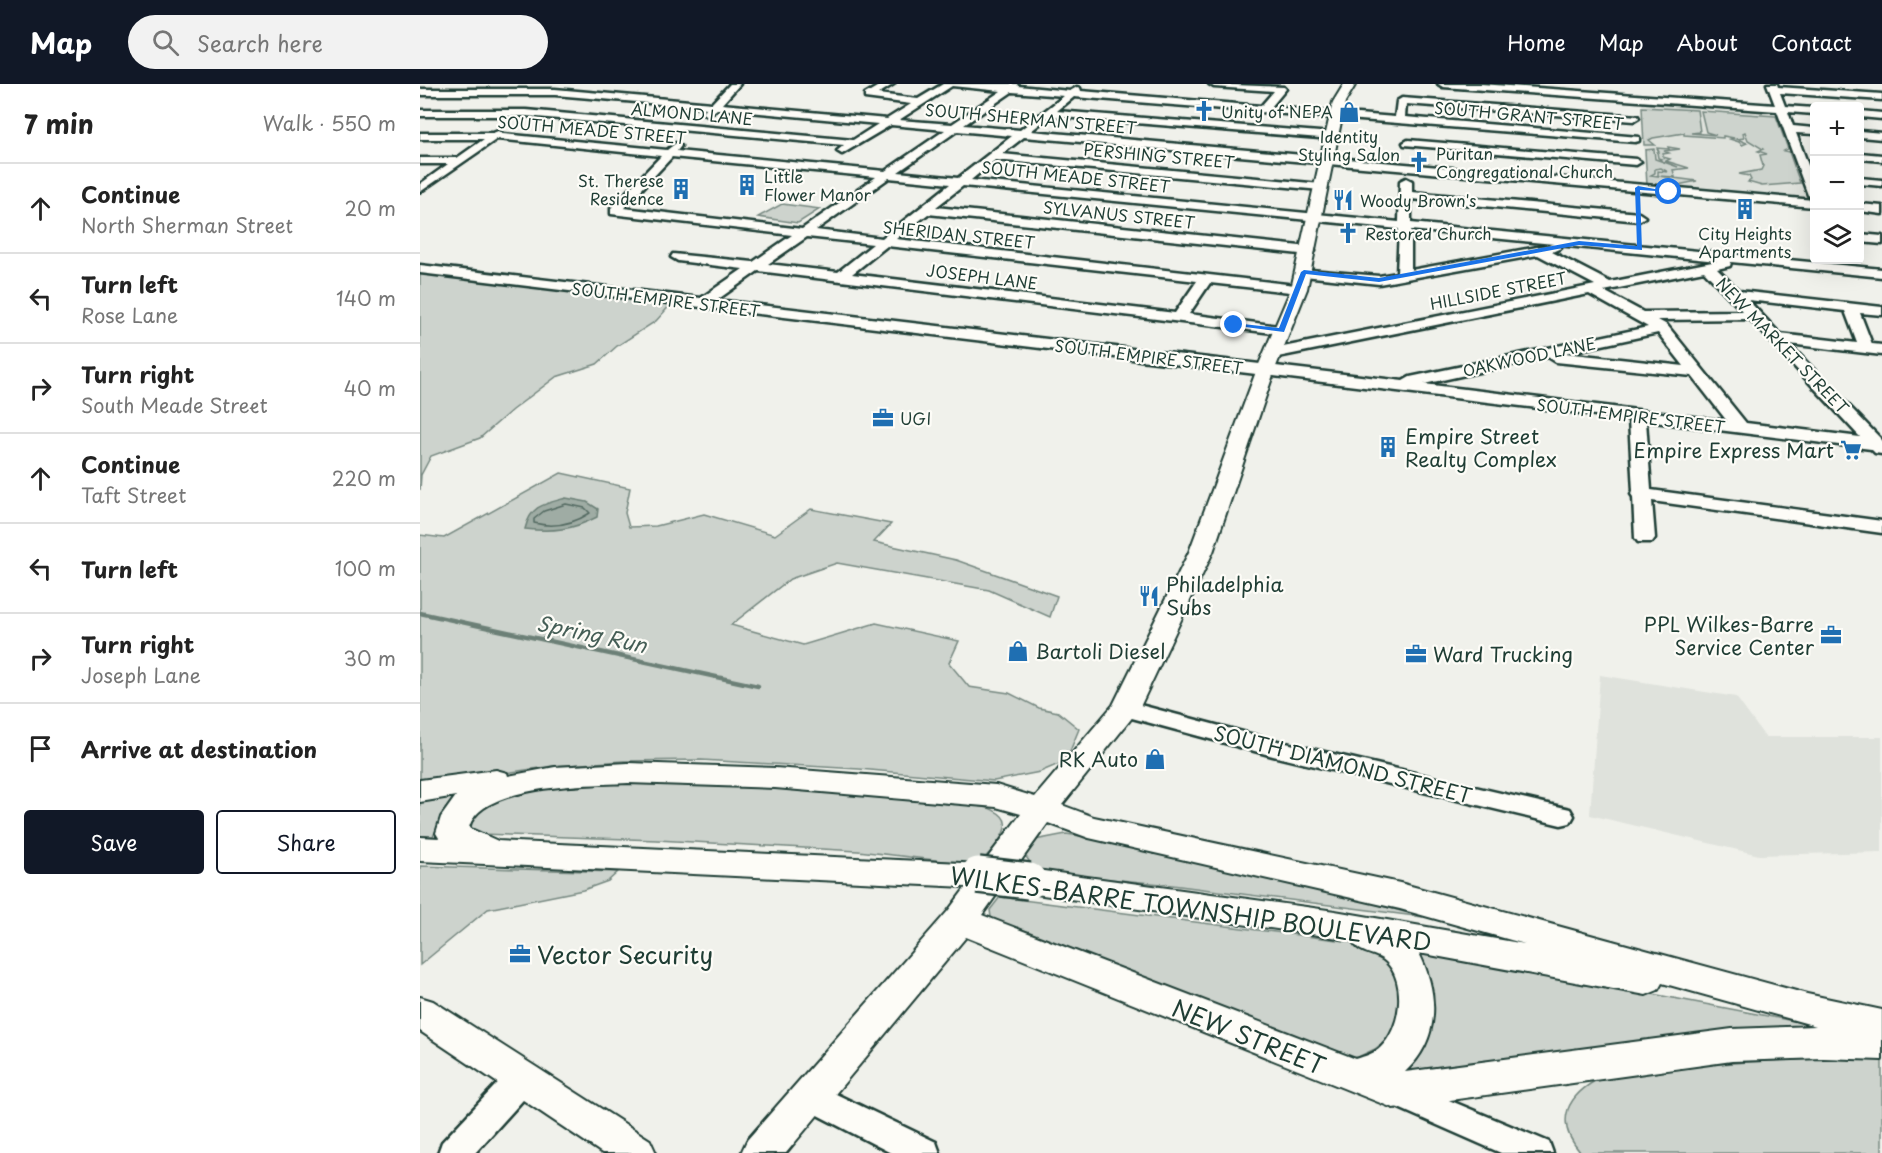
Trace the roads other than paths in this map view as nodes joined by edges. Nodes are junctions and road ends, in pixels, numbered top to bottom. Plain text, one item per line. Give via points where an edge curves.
1 (566, 84) edge
2 (735, 84) edge
3 (889, 84) edge
4 (948, 84) edge
5 (953, 84) edge
6 (1085, 84) edge
7 (1214, 84) edge
8 (1350, 84) edge
9 (1443, 84) edge
10 (1014, 86) edge
11 (1773, 87) edge
12 (1695, 90) dead end
13 (420, 92) edge
14 (555, 92) junction
15 (1633, 92) junction
16 (1073, 94) junction
17 (1882, 97) edge
18 (920, 102) junction
19 (1697, 102) junction
20 (714, 106) junction
21 (1781, 108) junction
22 (1264, 109) junction
23 (1810, 111) edge
24 (420, 113) edge
25 (526, 113) junction
26 (1048, 113) junction
27 (1337, 114) junction
28 (1864, 114) edge
29 (1882, 116) edge
30 (1634, 118) junction
31 (1405, 120) junction
32 (888, 122) junction
33 (693, 128) junction
34 (955, 128) junction
35 (1789, 129) junction
36 (1810, 131) edge
37 (1023, 134) junction
38 (1864, 134) edge
39 (420, 136) edge
40 (495, 136) junction
41 (1332, 136) junction
42 (1882, 136) edge
43 (1635, 139) junction
44 (1408, 143) junction
45 (854, 144) junction
46 (669, 153) junction
47 (1864, 156) edge
48 (994, 157) junction
49 (1882, 158) edge
50 (1326, 160) junction
51 (459, 161) junction
52 (420, 162) edge
53 (816, 168) junction
54 (1407, 168) junction
55 (1810, 174) edge
56 (888, 175) junction
57 (1637, 175) junction
58 (1864, 181) edge
59 (962, 182) junction
60 (1882, 183) edge
61 (1321, 187) junction
62 (420, 189) edge
63 (1405, 195) junction
64 (1810, 203) edge
65 (1864, 208) edge
66 (926, 210) junction
67 (1882, 210) edge
68 (1316, 217) junction
69 (1405, 226) junction
70 (804, 232) junction
71 (1639, 233) junction
72 (1864, 238) edge
73 (1882, 240) edge
74 (885, 242) junction
75 (1579, 243) junction
76 (1540, 250) junction
77 (1309, 251) junction
78 (678, 257) dead end
79 (1728, 258) junction
80 (1810, 262) edge
81 (1840, 264) edge
82 (754, 267) junction
83 (1708, 267) junction
84 (420, 269) edge
85 (1304, 272) junction
86 (1882, 273) edge
87 (1404, 276) junction
88 (840, 277) junction
89 (1206, 278) junction
90 (1610, 287) junction
91 (1299, 289) junction
92 (1592, 290) junction
93 (1736, 295) junction
94 (702, 304) junction
95 (1851, 308) junction
96 (1882, 311) edge
97 (1755, 315) junction
98 (1640, 316) junction
99 (1179, 318) junction
100 (1662, 328) junction
101 (1281, 330) junction
102 (1777, 338) junction
103 (1878, 350) edge
104 (1535, 355) junction
105 (1269, 361) junction
106 (1698, 372) junction
107 (1395, 386) junction
108 (1636, 416) junction
109 (1741, 428) junction
110 (1880, 447) edge
111 (1640, 494) junction
112 (1882, 527) edge
113 (1645, 538) dead end
114 (1125, 709) junction
115 (555, 777) junction
116 (420, 791) edge
117 (1041, 810) junction
118 (1561, 816) dead end
119 (420, 849) edge
120 (495, 852) junction
121 (960, 920) junction
122 (1335, 924) junction
123 (1802, 1007) junction
124 (420, 1012) edge
125 (1882, 1026) edge
126 (1882, 1044) edge
127 (1353, 1077) junction
128 (521, 1080) junction
129 (1393, 1091) junction
130 (811, 1096) junction
131 (454, 1153) edge
132 (636, 1153) edge
133 (760, 1153) edge
134 (924, 1153) edge
135 (1537, 1153) edge

1 - 14 street
2 - 20 street
3 - 18 street via 867,96
4 - 18 street
5 - 10 street, SOUTH GRANT STREET
6 - 16 street
7 - 22 street via 1281,89
8 - 27 main road
9 - 15 street
10 - 16 street, SOUTH GRANT STREET
10 - 34 street
11 - 17 street
11 - 21 street
12 - 19 street
13 - 14 street, SOUTH SHERMAN STREET
14 - 20 street, SOUTH SHERMAN STREET
14 - 25 street
15 - 19 street
15 - 30 street
16 - 22 street, SOUTH GRANT STREET
16 - 26 street
18 - 32 street
19 - 21 street
20 - 32 street, SOUTH SHERMAN STREET
20 - 33 street
21 - 23 street
21 - 35 street
22 - 27 street, SOUTH GRANT STREET
24 - 25 street, ALMOND LANE
25 - 33 street, ALMOND LANE
25 - 40 street
26 - 37 street
26 - 41 street
27 - 31 street, SOUTH GRANT STREET
27 - 41 main road
28 - 29 street
30 - 31 street via 1402,101
30 - 43 street
31 - 43 street, SOUTH GRANT STREET
31 - 44 street
32 - 34 street, SOUTH SHERMAN STREET
32 - 45 street
33 - 45 street, ALMOND LANE
33 - 46 street
34 - 37 street, SOUTH SHERMAN STREET
34 - 56 street
35 - 36 street
35 - 55 street
37 - 48 street
37 - 50 street, SOUTH SHERMAN STREET
38 - 42 street
39 - 40 street, SOUTH MEADE STREET
40 - 46 street, SOUTH MEADE STREET
40 - 51 street
41 - 50 main road
43 - 57 street
44 - 54 street
44 - 57 street
45 - 53 street
46 - 53 street, SOUTH MEADE STREET
46 - 70 street, SHERIDAN STREET via 615,211
47 - 49 street
48 - 59 street
48 - 61 street, PERSHING STREET
50 - 54 street, SOUTH SHERMAN STREET
50 - 61 main road
51 - 52 street
51 - 62 street
53 - 56 street, SOUTH MEADE STREET
54 - 57 street, SOUTH SHERMAN STREET
54 - 63 street
56 - 59 street, SOUTH MEADE STREET
56 - 70 street
57 - 64 street
57 - 71 street
58 - 60 street
59 - 66 street
59 - 68 street, SOUTH MEADE STREET
61 - 68 main road
63 - 69 street
63 - 71 street
65 - 67 street
66 - 74 street
66 - 77 street, SYLVANUS STREET
68 - 69 street, SOUTH MEADE STREET
68 - 77 main road
69 - 75 street, SOUTH MEADE STREET
69 - 87 street
70 - 74 street, SHERIDAN STREET
70 - 82 street
71 - 75 street, SOUTH MEADE STREET
71 - 79 street, SOUTH MEADE STREET
72 - 73 street
74 - 88 street
74 - 89 street, SHERIDAN STREET
75 - 76 street
76 - 87 street
76 - 90 street
77 - 85 main road
78 - 82 street, JOSEPH LANE
79 - 80 street, SOUTH MEADE STREET
79 - 83 street, HILLSIDE STREET via 1725,263
81 - 86 street, SOUTH MEADE STREET
82 - 88 street, JOSEPH LANE
82 - 94 street
83 - 90 street, HILLSIDE STREET
83 - 93 street, NEW MARKET STREET
84 - 94 street, SOUTH EMPIRE STREET
85 - 87 street via 1379,280
85 - 91 main road
88 - 99 street, JOSEPH LANE
89 - 91 street, SHERIDAN STREET
89 - 99 street
90 - 92 street, HILLSIDE STREET
91 - 101 main road
92 - 98 street
92 - 105 street, HILLSIDE STREET
93 - 95 street
93 - 97 street, NEW MARKET STREET
94 - 105 street, SOUTH EMPIRE STREET
95 - 96 street
95 - 103 street
97 - 98 street
97 - 102 street, NEW MARKET STREET
98 - 100 street
99 - 101 street, JOSEPH LANE
100 - 104 street, OAKWOOD LANE
100 - 106 street
101 - 105 main road
102 - 103 street
102 - 110 street, NEW MARKET STREET
104 - 106 street
104 - 107 street, OAKWOOD LANE
105 - 107 street, SOUTH EMPIRE STREET
105 - 114 main road via 1201,552
106 - 109 street
107 - 108 street, SOUTH EMPIRE STREET
108 - 109 street, SOUTH EMPIRE STREET
108 - 111 street
109 - 110 street, SOUTH EMPIRE STREET
111 - 112 street
111 - 113 street
114 - 117 main road
114 - 118 street, SOUTH DIAMOND STREET
115 - 116 main road via 531,775
115 - 117 main road via 628,773 775,778 996,796
115 - 120 main road via 499,788 468,803 456,817 452,833
117 - 121 main road
117 - 123 main road via 1089,827 1400,896
119 - 120 main road, WILKES-BARRE TOWNSHIP BOULEVARD
120 - 122 main road, WILKES-BARRE TOWNSHIP BOULEVARD, bridge via 978,875
121 - 127 main road, NEW STREET
121 - 130 main road
122 - 123 main road, WILKES-BARRE TOWNSHIP BOULEVARD
122 - 127 main road via 1397,951 1410,972 1417,1000 1414,1029 1394,1059
123 - 125 main road, WILKES-BARRE TOWNSHIP BOULEVARD
124 - 128 main road
126 - 129 main road via 1731,1045
127 - 129 main road, NEW STREET
128 - 131 street
128 - 132 main road
129 - 135 street, NEW STREET
130 - 133 main road
130 - 134 street

